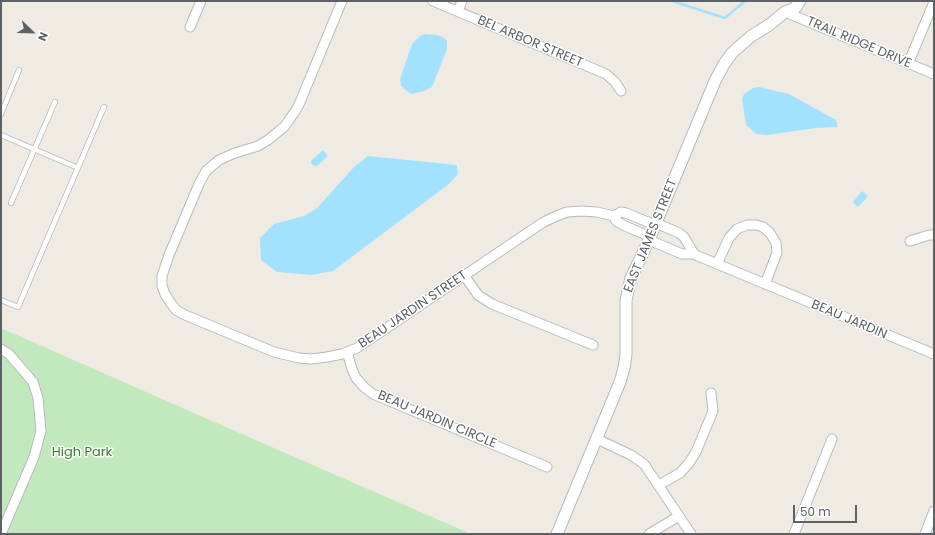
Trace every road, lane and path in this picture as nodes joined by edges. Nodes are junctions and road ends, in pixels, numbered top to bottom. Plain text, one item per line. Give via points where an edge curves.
1 (201, 1) edge
2 (342, 1) edge
3 (433, 1) edge
4 (462, 1) edge
5 (800, 1) edge
6 (934, 2) edge
7 (786, 6) edge
8 (458, 11) junction
9 (190, 27) dead end
10 (908, 64) junction
11 (19, 70) dead end
12 (934, 74) edge
13 (621, 91) dead end
14 (55, 102) dead end
15 (104, 107) dead end
16 (1, 114) edge
17 (1, 135) edge
18 (34, 150) junction
19 (78, 168) junction
20 (11, 203) dead end
21 (614, 216) junction
22 (655, 224) junction
23 (934, 235) edge
24 (650, 239) junction
25 (910, 241) dead end
26 (694, 254) junction
27 (716, 264) junction
28 (464, 276) junction
29 (765, 284) junction
30 (1, 300) edge
31 (593, 345) dead end
32 (1, 349) edge
33 (347, 352) junction
34 (934, 354) edge
35 (711, 393) dead end
36 (597, 439) junction
37 (832, 439) dead end
38 (547, 467) dead end
39 (659, 485) junction
40 (934, 511) edge
41 (679, 516) junction
42 (1, 534) edge
43 (557, 534) edge
44 (650, 534) edge
45 (691, 534) edge
46 (794, 534) edge
47 (924, 534) edge

1 - 9 street
2 - 33 street, BEAU JARDIN STREET via 298,107 285,126 258,146 219,160 206,171 165,265 162,286 176,310 274,352 311,359
3 - 8 street, BEL ARBOR STREET
4 - 8 street
5 - 7 street, EAST JAMES STREET via 795,8
6 - 10 street
7 - 10 street, TRAIL RIDGE DRIVE
7 - 22 street, EAST JAMES STREET via 732,53 724,64 714,81
8 - 13 street, BEL ARBOR STREET via 606,74
10 - 12 street, TRAIL RIDGE DRIVE
11 - 16 lane
14 - 18 lane
15 - 19 lane
17 - 18 lane
18 - 19 lane
18 - 20 lane
19 - 30 lane via 18,307
21 - 22 street via 621,212
21 - 24 street, BEAU JARDIN via 616,221
21 - 28 street, BEAU JARDIN STREET via 582,211 567,212 554,217
22 - 24 street, EAST JAMES STREET
22 - 26 street via 680,233
23 - 25 street
24 - 26 street, BEAU JARDIN via 682,254
24 - 36 street, EAST JAMES STREET via 631,278 626,300 624,368
26 - 27 street, BEAU JARDIN
27 - 29 street, BEAU JARDIN
27 - 29 street via 729,238 737,229 747,225 763,227 776,243 777,253
28 - 31 street via 478,295 492,304
28 - 33 street, BEAU JARDIN STREET via 358,348
29 - 34 street, BEAU JARDIN
32 - 42 street via 9,354 33,382 38,398 41,431 34,457
33 - 38 street, BEAU JARDIN CIRCLE via 356,378 373,394
35 - 39 street via 713,411 696,452 680,473
36 - 39 street via 644,464
36 - 43 street, EAST JAMES STREET
37 - 46 street
39 - 41 street
40 - 47 street
41 - 44 street
41 - 45 street

